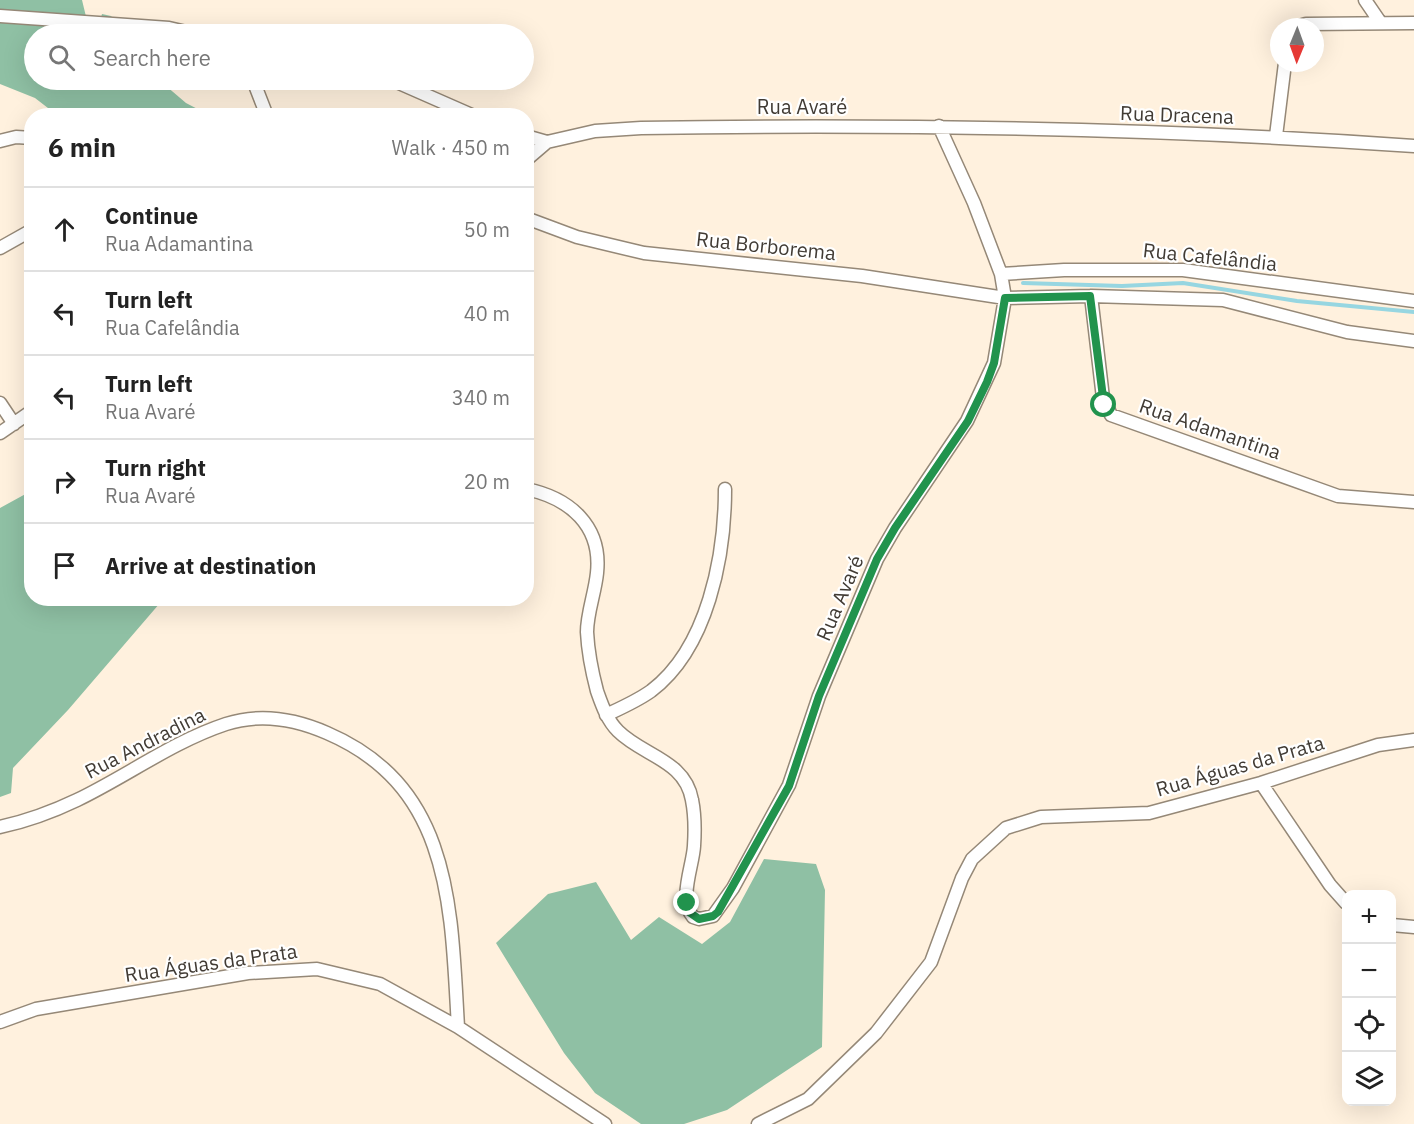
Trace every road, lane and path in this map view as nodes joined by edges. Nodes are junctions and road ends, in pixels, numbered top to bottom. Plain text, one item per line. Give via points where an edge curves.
1 (1365, 0) edge
2 (0, 16) edge
3 (1380, 22) junction
4 (1414, 23) edge
5 (113, 24) edge
6 (1324, 24) edge
7 (1285, 72) edge
8 (257, 90) edge
9 (415, 90) edge
10 (264, 108) edge
11 (456, 108) edge
12 (939, 126) junction
13 (1276, 136) junction
14 (24, 138) edge
15 (534, 138) edge
16 (0, 141) edge
17 (547, 142) junction
18 (1414, 146) edge
19 (534, 153) edge
20 (534, 221) edge
21 (24, 234) edge
22 (0, 248) edge
23 (1001, 274) junction
24 (1090, 296) junction
25 (1005, 298) junction
26 (1414, 301) edge
27 (1414, 341) edge
28 (0, 403) edge
29 (24, 417) edge
30 (14, 424) junction
31 (0, 433) edge
32 (725, 489) dead end
33 (534, 491) edge
34 (1414, 502) edge
35 (606, 715) junction
36 (1414, 740) edge
37 (1262, 783) junction
38 (0, 827) edge
39 (1342, 898) edge
40 (1396, 925) edge
41 (1414, 927) edge
42 (0, 1022) edge
43 (458, 1027) junction
44 (605, 1124) edge
45 (758, 1124) edge

1 - 3 street
2 - 5 street
3 - 4 street
3 - 6 street
7 - 13 street
8 - 10 street
9 - 11 street
12 - 13 street, Rua Dracena
12 - 17 street, Rua Avaré via 641,128 595,131
12 - 23 street, Rua Avaré
13 - 18 street, Rua Dracena
14 - 16 street
15 - 17 street
17 - 19 street, Rua Avaré
20 - 25 street, Rua Borborema via 577,237 644,253 862,276
21 - 22 street
23 - 25 street, Rua Avaré
23 - 26 street, Rua Cafelândia via 1166,268
24 - 25 street, Rua Cafelândia
24 - 27 street, Rua Cafelândia via 1233,301 1347,332
24 - 34 street, Rua Adamantina via 1103,398 1111,415 1338,496
25 - 35 street, Rua Avaré via 987,382 968,421 877,559 819,696 789,786 733,888 713,916 693,917 687,903 694,824 685,780 676,769 618,731
28 - 30 street
29 - 30 street
30 - 31 street
32 - 35 street via 722,548 713,589 687,647 651,690
33 - 35 street, Rua Avaré via 563,500 589,525 597,572 587,630
36 - 37 street, Rua Águas da Prata via 1378,745
37 - 39 street
37 - 45 street, Rua Águas da Prata via 1149,813 1041,817 1006,828 972,859 931,962 876,1034 808,1099
38 - 43 street, Rua Andradina via 78,800 164,751 228,723 250,718 288,720 338,737 386,768 430,832 446,879
40 - 41 street
42 - 43 street, Rua Águas da Prata via 36,1009 224,977 317,969 380,984
43 - 44 street, Rua Águas da Prata

